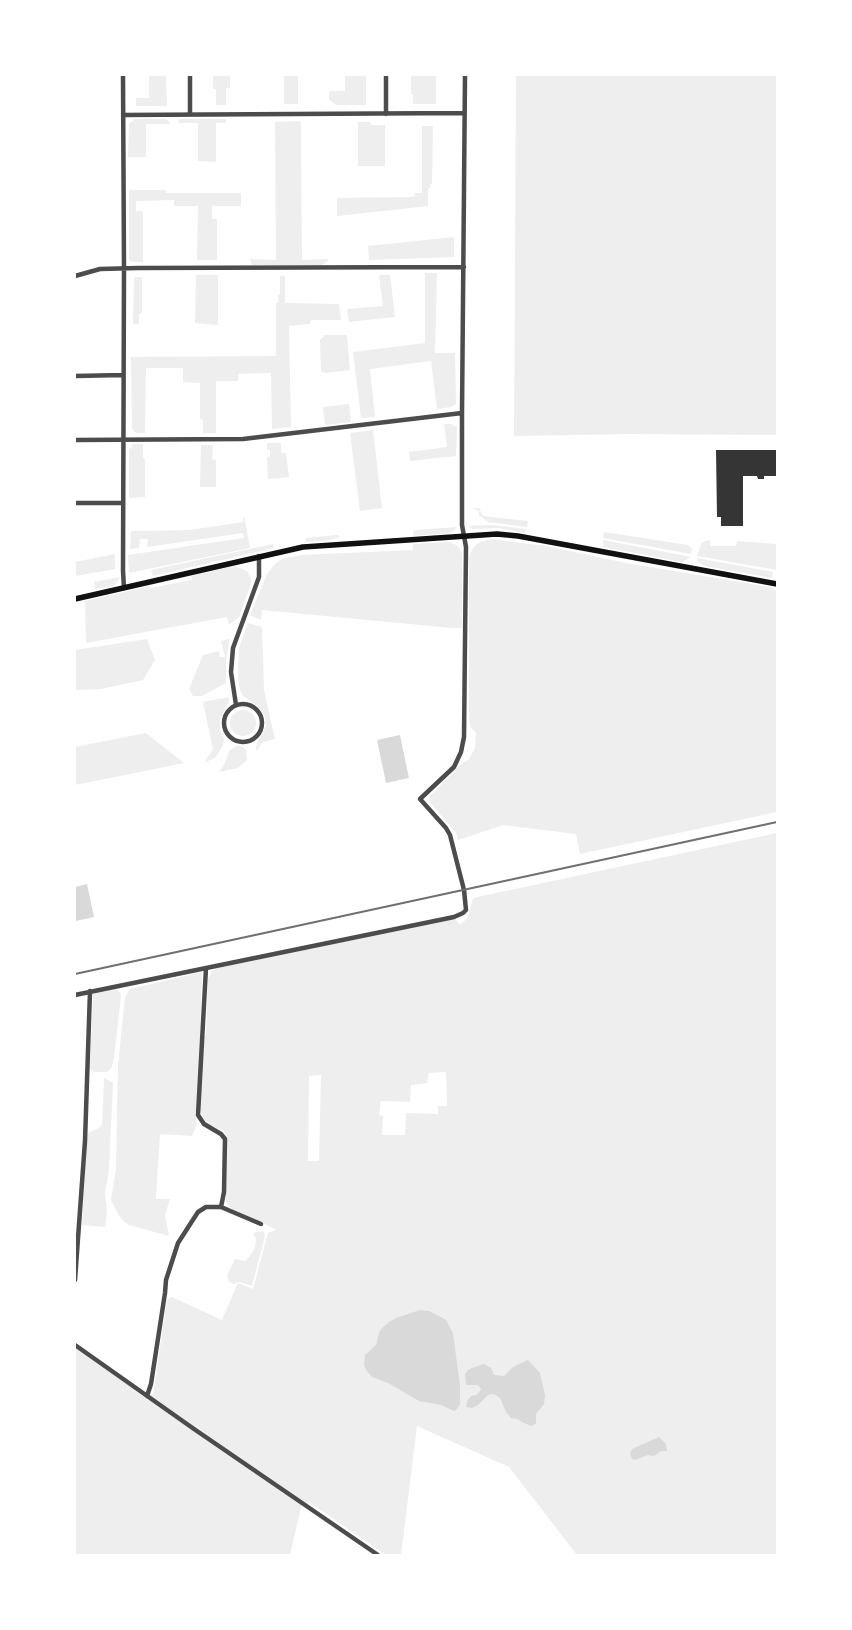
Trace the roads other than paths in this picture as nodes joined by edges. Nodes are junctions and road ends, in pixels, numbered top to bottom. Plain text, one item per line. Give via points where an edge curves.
1 (122, 75) edge
2 (190, 75) edge
3 (386, 75) edge
4 (465, 75) edge
5 (464, 113) junction
6 (190, 114) junction
7 (386, 114) junction
8 (123, 115) junction
9 (464, 267) junction
10 (124, 269) junction
11 (75, 276) edge
12 (123, 375) junction
13 (75, 376) edge
14 (462, 413) junction
15 (75, 440) edge
16 (123, 440) junction
17 (75, 503) edge
18 (123, 503) junction
19 (464, 536) junction
20 (259, 556) junction
21 (777, 584) edge
22 (124, 588) junction
23 (75, 599) edge
24 (236, 705) junction
25 (206, 968) junction
26 (90, 992) junction
27 (75, 995) edge
28 (221, 1207) junction
29 (261, 1224) dead end
30 (75, 1280) edge
31 (75, 1345) edge
32 (147, 1396) junction
33 (378, 1555) edge

1 - 8 street
2 - 6 street
3 - 7 street
4 - 5 street
5 - 7 street
5 - 9 street
6 - 7 street
6 - 8 street
8 - 10 street
9 - 10 street
9 - 14 street
10 - 11 street via 100,269
10 - 12 street
12 - 13 street
12 - 16 street
14 - 16 street via 243,439
14 - 19 street
15 - 16 street
16 - 18 street
17 - 18 street
18 - 22 street
19 - 20 main road via 323,545
19 - 21 main road via 510,535
19 - 25 street via 463,745 454,767 420,799 450,835 464,890 465,911 454,917
20 - 22 main road
20 - 24 street via 258,580 233,648 232,678
22 - 23 main road
24 - 24 street via 224,719 226,732 236,740 248,742 261,730 262,718 249,705
25 - 26 street
25 - 28 street via 198,1115 204,1124 225,1139
26 - 27 street
26 - 30 street via 85,1141
28 - 29 street
28 - 32 street via 198,1212 178,1243 166,1280
31 - 32 street
32 - 33 street

